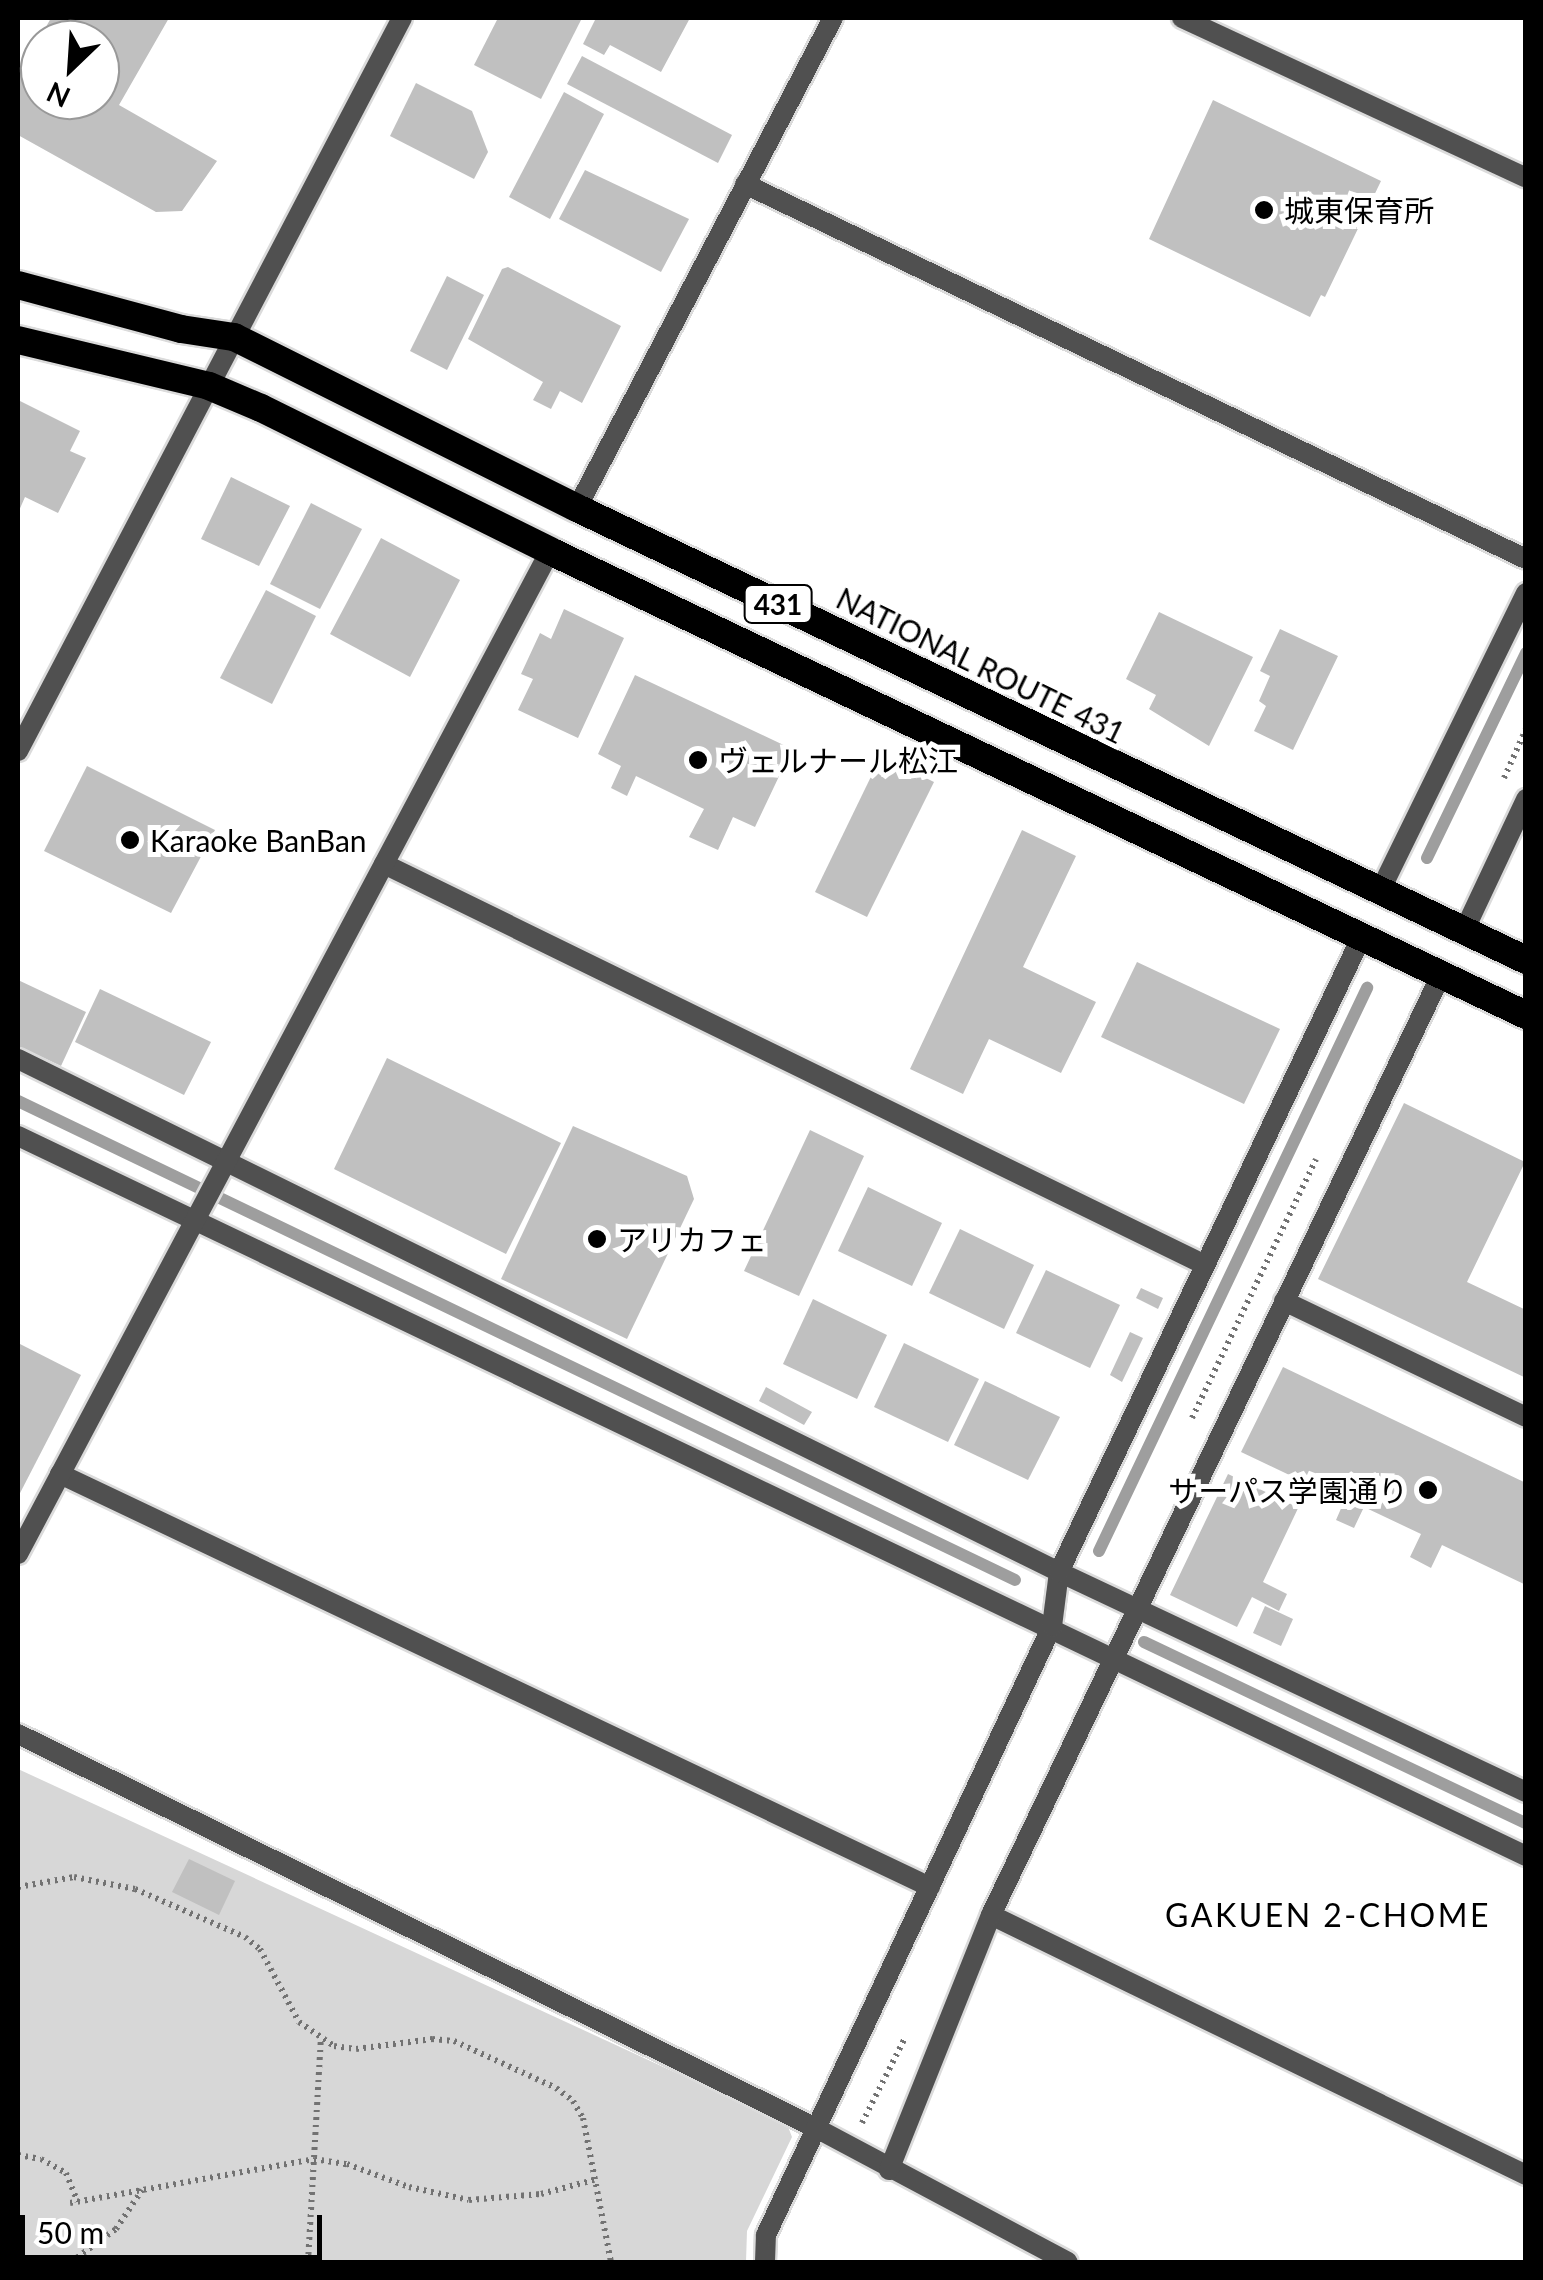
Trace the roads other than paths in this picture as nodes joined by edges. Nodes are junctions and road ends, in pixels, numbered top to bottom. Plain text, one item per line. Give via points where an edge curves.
1 (402, 18) edge
2 (833, 18) edge
3 (1182, 18) edge
4 (1524, 174) edge
5 (745, 184) junction
6 (18, 284) edge
7 (234, 337) junction
8 (18, 340) edge
9 (209, 386) junction
10 (577, 508) junction
11 (550, 551) junction
12 (1526, 559) edge
13 (1526, 593) edge
14 (18, 752) edge
15 (1526, 800) edge
16 (384, 864) junction
17 (1380, 891) junction
18 (1464, 931) junction
19 (1362, 936) junction
20 (1526, 960) edge
21 (1440, 975) junction
22 (1526, 1015) edge
23 (18, 1059) edge
24 (18, 1136) edge
25 (222, 1162) junction
26 (194, 1218) junction
27 (1203, 1264) junction
28 (1284, 1301) junction
29 (1526, 1417) edge
30 (60, 1474) junction
31 (18, 1554) edge
32 (1059, 1572) junction
33 (1140, 1608) junction
34 (1052, 1626) junction
35 (1114, 1658) junction
36 (18, 1734) edge
37 (1526, 1792) edge
38 (1526, 1856) edge
39 (930, 1887) junction
40 (990, 1915) junction
41 (816, 2128) junction
42 (889, 2170) junction
43 (1526, 2175) edge
44 (765, 2262) edge
45 (1068, 2262) edge

1 - 7 street
2 - 5 street
3 - 4 street
5 - 10 street
5 - 12 street
6 - 7 highway, NATIONAL ROUTE 431 / 431 via 180,329
7 - 9 street
7 - 10 highway, NATIONAL ROUTE 431 / 431
8 - 9 highway, 431
9 - 11 highway, 431
9 - 14 street
10 - 17 highway, NATIONAL ROUTE 431 / 431
11 - 16 street
11 - 19 highway, 431
13 - 17 street
15 - 18 street
16 - 25 street
16 - 27 street
17 - 18 highway, NATIONAL ROUTE 431 / 431
18 - 20 highway, NATIONAL ROUTE 431 / 431
19 - 21 highway, 431
19 - 27 street
21 - 22 highway, 431
21 - 28 street
23 - 25 street
24 - 26 street
25 - 26 street
25 - 32 street
26 - 30 street
26 - 34 street
27 - 32 street
28 - 29 street
28 - 33 street
30 - 31 street
30 - 39 street
32 - 33 street
32 - 34 street
33 - 35 street
33 - 37 street
34 - 35 street
34 - 39 street
35 - 38 street
35 - 40 street
36 - 41 street
39 - 41 street
40 - 42 street
40 - 43 street
41 - 42 street
41 - 44 street via 766,2235
42 - 45 street

